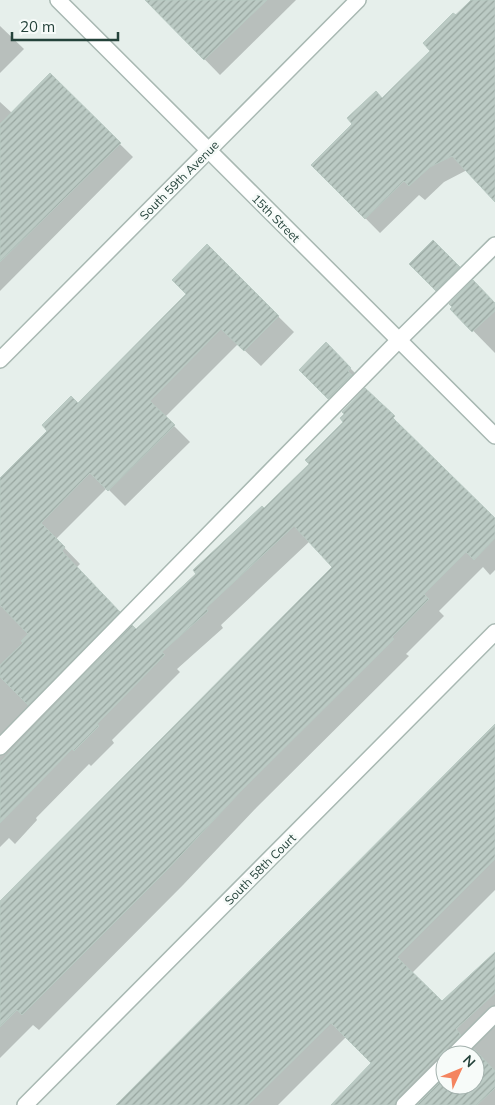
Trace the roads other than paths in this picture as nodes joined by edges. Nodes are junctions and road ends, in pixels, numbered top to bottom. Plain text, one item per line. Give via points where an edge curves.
1 (58, 0) edge
2 (358, 0) edge
3 (209, 150) junction
4 (495, 245) edge
5 (399, 340) junction
6 (0, 360) edge
7 (495, 436) edge
8 (495, 632) edge
9 (0, 747) edge
10 (495, 1014) edge
11 (464, 1045) edge
12 (435, 1074) edge
13 (25, 1105) edge
14 (404, 1105) edge

1 - 3 street, 15th Street
2 - 3 street, South 59th Avenue
3 - 5 street, 15th Street
3 - 6 street, South 59th Avenue
4 - 5 street
5 - 7 street, 15th Street
5 - 9 street
8 - 13 street, South 58th Court
10 - 11 street
12 - 14 street

